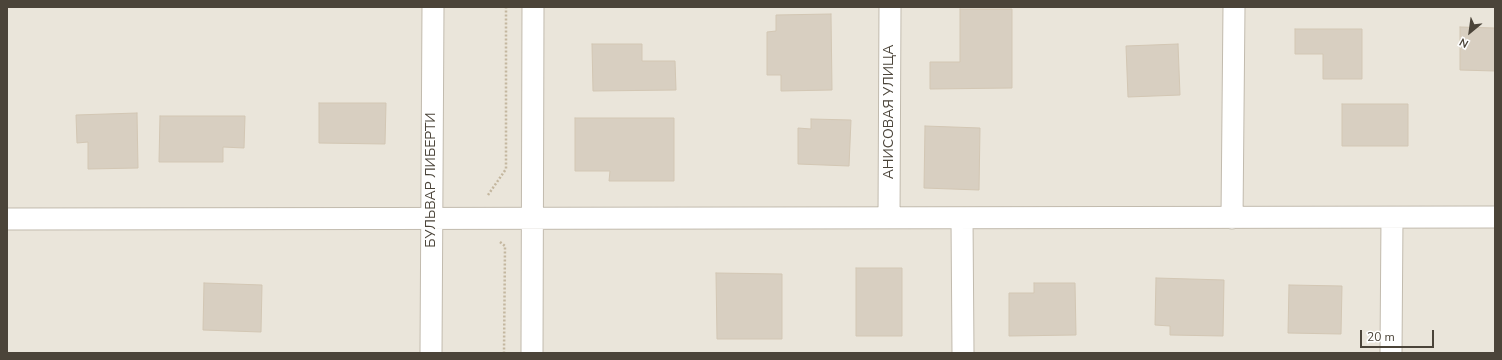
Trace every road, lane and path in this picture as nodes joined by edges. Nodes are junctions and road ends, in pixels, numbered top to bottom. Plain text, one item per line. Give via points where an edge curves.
1 (433, 7) edge
2 (506, 7) edge
3 (533, 7) edge
4 (890, 7) edge
5 (1234, 7) edge
6 (1495, 217) edge
7 (432, 218) junction
8 (472, 218) junction
9 (532, 218) junction
10 (889, 218) junction
11 (962, 218) junction
12 (1232, 218) junction
13 (1392, 218) junction
14 (7, 219) edge
15 (500, 242) dead end
16 (431, 353) edge
17 (504, 353) edge
18 (532, 353) edge
19 (963, 353) edge
20 (1391, 353) edge

1 - 7 street, БУЛЬВАР ЛИБЕРТИ
2 - 8 path via 506,169
3 - 9 street
4 - 10 street, АНИСОВАЯ УЛИЦА
5 - 12 street
6 - 13 street
7 - 8 street
7 - 14 street
7 - 16 street, БУЛЬВАР ЛИБЕРТИ
8 - 9 street
9 - 10 street
9 - 18 street
10 - 11 street
11 - 12 street
11 - 19 street
12 - 13 street
13 - 20 street
15 - 17 path via 505,246

